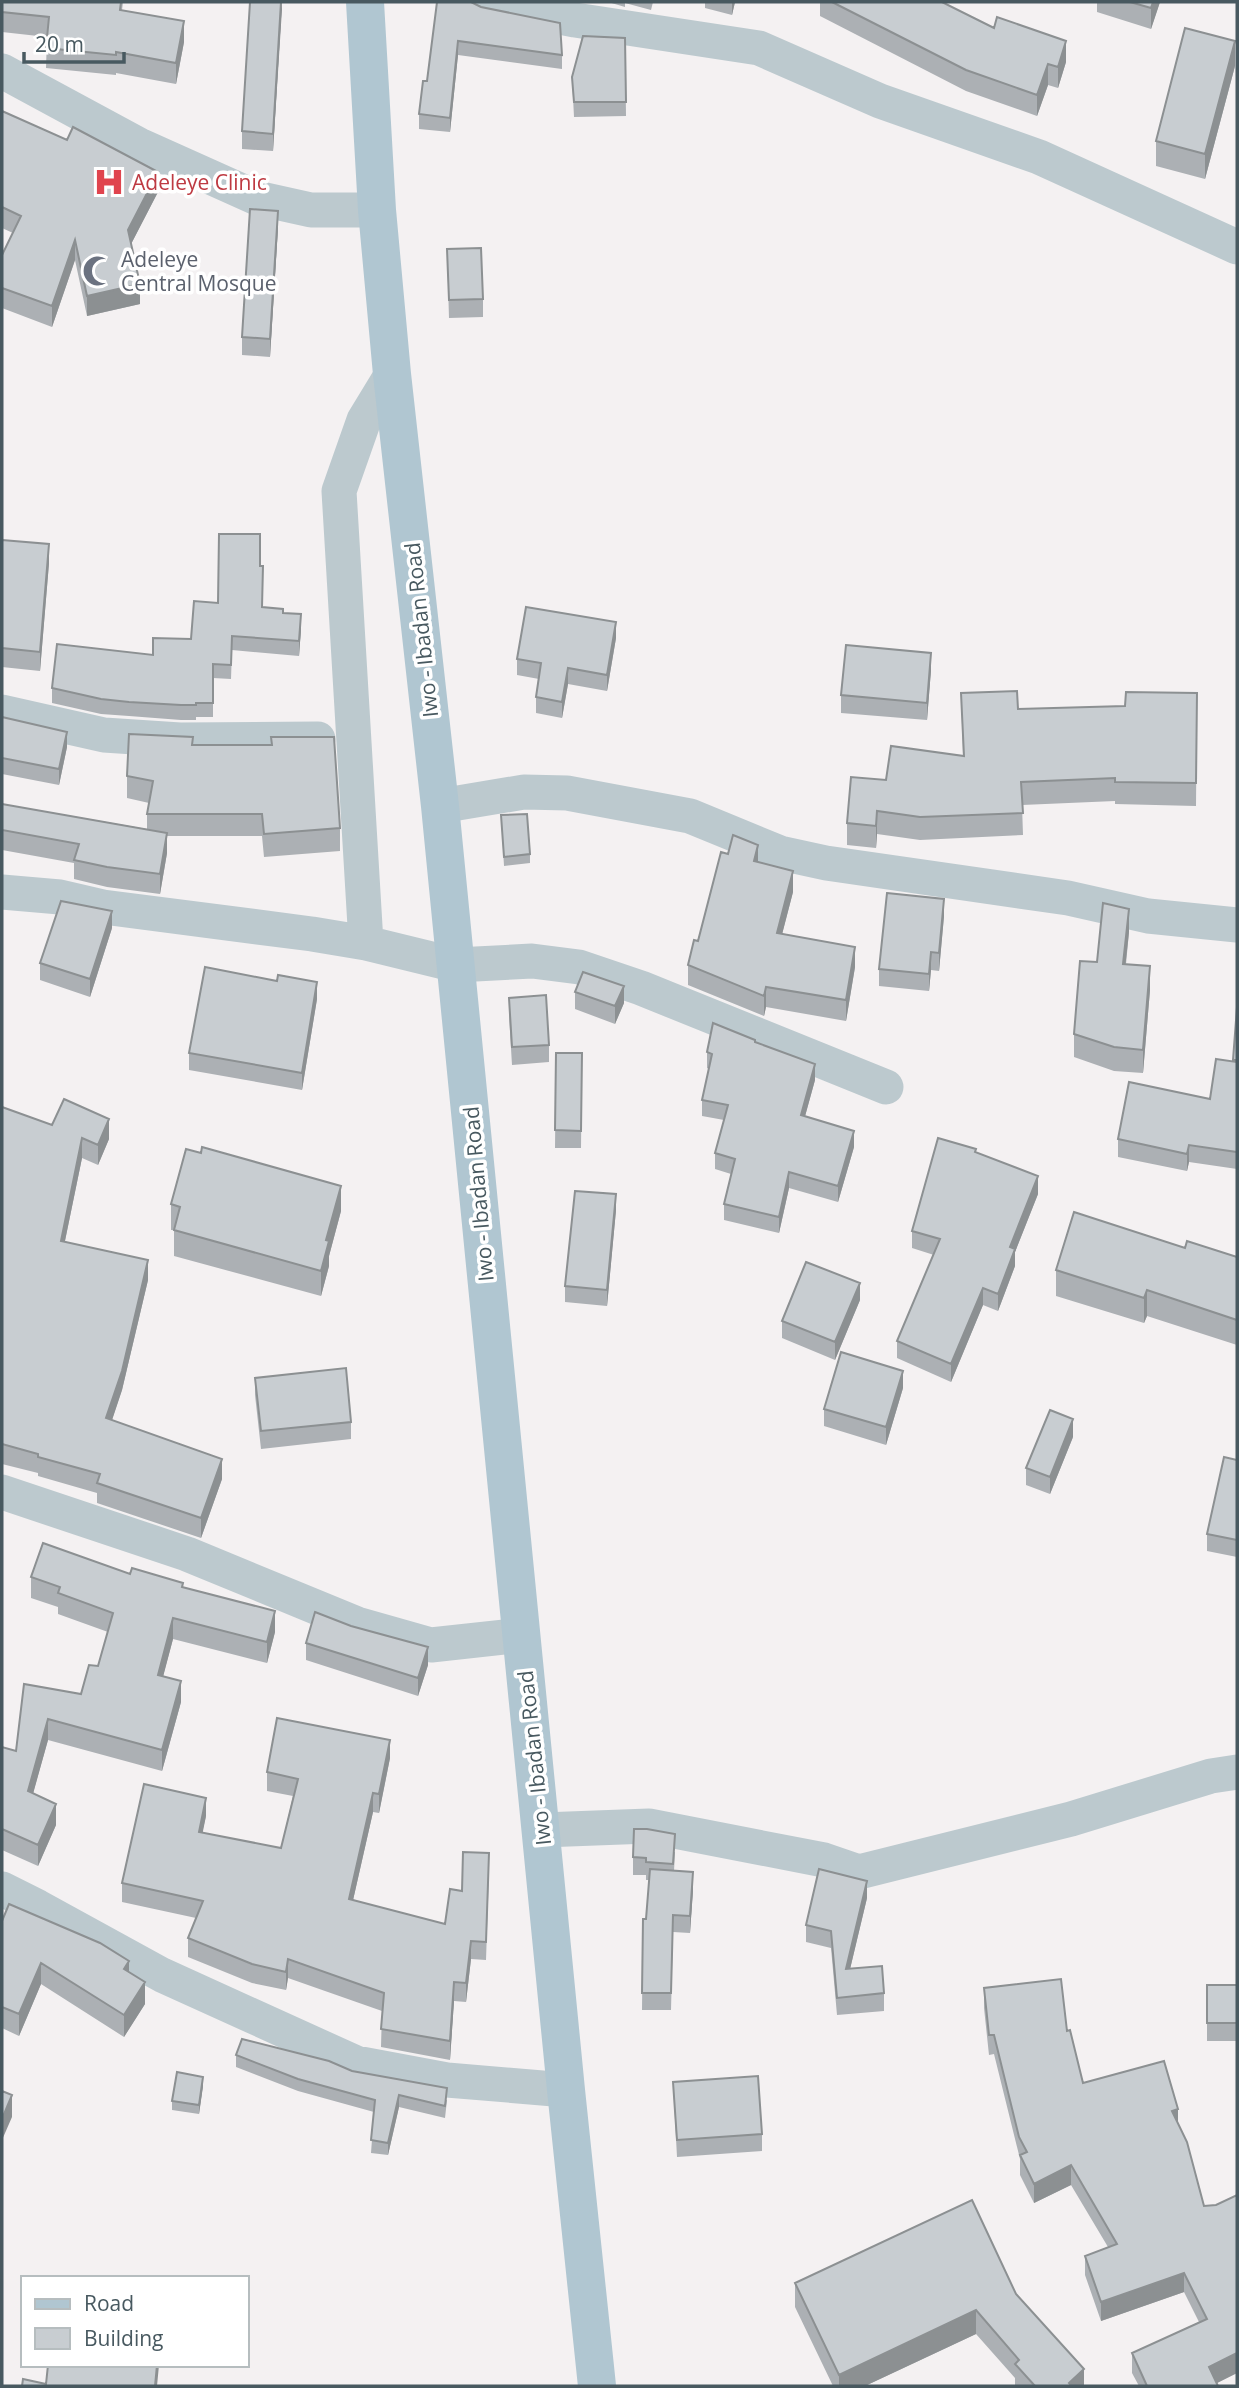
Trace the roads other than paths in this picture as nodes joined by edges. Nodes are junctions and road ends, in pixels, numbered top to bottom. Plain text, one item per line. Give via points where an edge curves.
1 (365, 2) edge
2 (485, 2) edge
3 (2, 71) edge
4 (377, 210) junction
5 (1237, 247) edge
6 (392, 374) junction
7 (2, 712) edge
8 (353, 740) junction
9 (440, 806) junction
10 (2, 892) edge
11 (1237, 925) edge
12 (366, 943) junction
13 (456, 965) junction
14 (886, 1087) dead end
15 (2, 1492) edge
16 (522, 1635) junction
17 (1237, 1772) edge
18 (542, 1830) junction
19 (2, 1889) edge
20 (566, 2090) junction
21 (597, 2386) edge

1 - 4 main road, Iwo - Ibadan Road
2 - 5 street via 759,48 880,101 1039,157
3 - 4 street via 139,145 257,198 311,210
4 - 6 main road, Iwo - Ibadan Road
6 - 8 street via 364,420 339,491
6 - 9 main road, Iwo - Ibadan Road
7 - 8 street via 104,735
8 - 12 street
9 - 11 street via 524,792 567,793 690,816 780,853 826,863 1068,898 1148,916
9 - 13 main road, Iwo - Ibadan Road
10 - 12 street
12 - 13 street
13 - 14 street via 532,961 579,967
13 - 16 main road, Iwo - Ibadan Road
15 - 16 street via 187,1554 356,1624 431,1644
16 - 18 main road, Iwo - Ibadan Road
17 - 18 street via 859,1872 824,1860 649,1826
18 - 20 main road, Iwo - Ibadan Road
19 - 20 street via 162,1975 356,2063 447,2080
20 - 21 main road, Iwo - Ibadan Road

